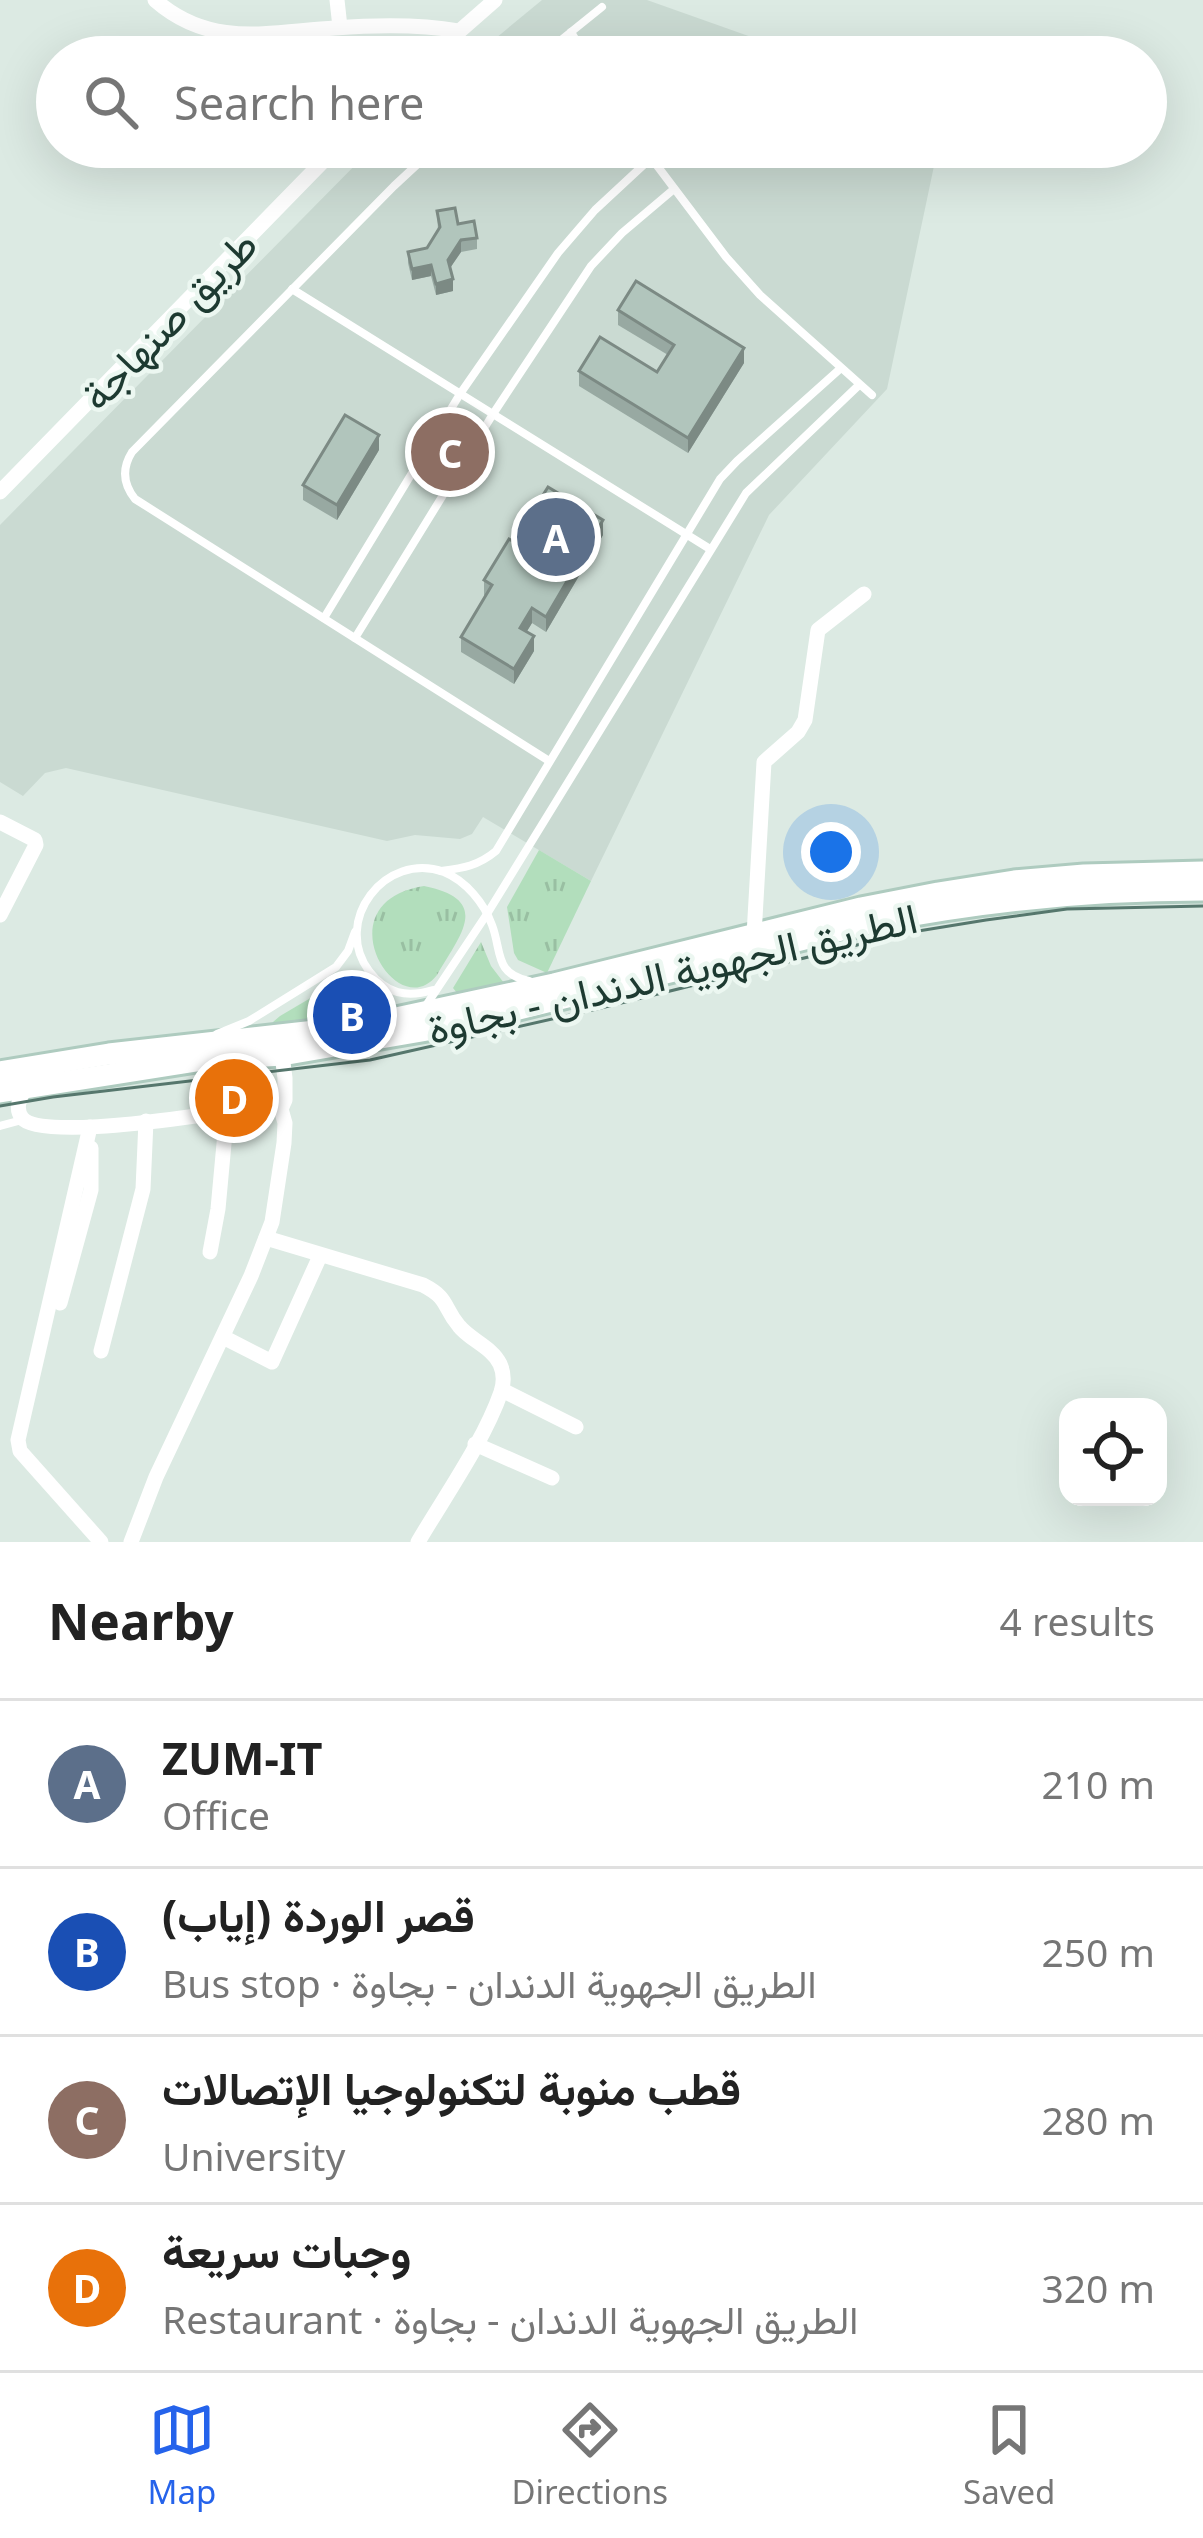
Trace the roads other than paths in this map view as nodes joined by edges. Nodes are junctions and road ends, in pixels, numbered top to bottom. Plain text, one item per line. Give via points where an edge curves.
1 (155, 0) edge
2 (337, 0) edge
3 (495, 0) edge
4 (602, 7) dead end
5 (340, 27) junction
6 (458, 31) junction
7 (571, 32) junction
8 (453, 36) edge
9 (566, 36) edge
10 (573, 36) edge
11 (316, 168) edge
12 (415, 168) edge
13 (640, 168) edge
14 (658, 168) edge
15 (674, 189) junction
16 (292, 289) junction
17 (841, 368) junction
18 (860, 385) junction
19 (460, 394) junction
20 (872, 395) dead end
21 (494, 414) junction
22 (0, 492) edge
23 (687, 534) junction
24 (710, 549) junction
25 (864, 594) dead end
26 (324, 618) junction
27 (355, 638) junction
28 (549, 761) junction
29 (0, 822) edge
30 (441, 871) junction
31 (1203, 872) edge
32 (1203, 890) edge
33 (487, 914) junction
34 (0, 915) edge
35 (356, 931) junction
36 (754, 935) junction
37 (554, 984) junction
38 (436, 989) junction
39 (396, 994) junction
40 (421, 1014) junction
41 (445, 1027) junction
42 (388, 1038) junction
43 (197, 1042) junction
44 (281, 1045) junction
45 (57, 1061) junction
46 (0, 1072) edge
47 (26, 1086) junction
48 (0, 1092) edge
49 (281, 1109) junction
50 (227, 1111) junction
51 (23, 1120) junction
52 (146, 1121) junction
53 (0, 1126) edge
54 (89, 1131) junction
55 (266, 1238) junction
56 (210, 1252) dead end
57 (320, 1256) junction
58 (60, 1303) dead end
59 (223, 1337) junction
60 (101, 1351) dead end
61 (502, 1390) junction
62 (576, 1427) dead end
63 (475, 1444) junction
64 (552, 1478) dead end
65 (101, 1542) edge
66 (131, 1542) edge
67 (418, 1542) edge

1 - 5 street via 204,29 233,35
2 - 5 street
3 - 6 street
4 - 7 lane
5 - 6 street
6 - 8 street
7 - 9 lane
7 - 10 lane
11 - 22 street, طريق صنهاجة
12 - 16 lane
13 - 19 lane via 558,253
14 - 15 lane
15 - 17 lane via 760,295
15 - 21 lane via 591,266
16 - 19 lane
16 - 26 lane via 133,452 125,478 135,499
17 - 18 lane
17 - 23 lane via 736,461
18 - 20 lane
18 - 24 lane via 746,494
19 - 21 lane
19 - 26 lane
21 - 23 lane
21 - 27 lane
23 - 24 lane
23 - 28 lane
24 - 33 lane
25 - 36 street via 818,630 805,720 764,762
26 - 27 lane
27 - 28 lane
28 - 30 lane via 496,851
29 - 34 street via 36,844
30 - 33 lane
30 - 35 lane via 421,868 384,880 369,894
31 - 36 main road, الطريق الجهوية الدندان - بجاوة via 1014,881
32 - 41 main road, الطريق الجهوية الدندان - بجاوة via 941,909
33 - 37 lane via 511,975
33 - 38 lane
35 - 39 lane via 366,969
35 - 43 lane via 336,967 249,1021
36 - 37 main road, الطريق الجهوية الدندان - بجاوة
37 - 40 main road, الطريق الجهوية الدندان - بجاوة
38 - 39 lane
38 - 40 lane
39 - 40 lane
40 - 41 lane
40 - 42 lane
40 - 44 main road, الطريق الجهوية الدندان - بجاوة
41 - 42 main road, الطريق الجهوية الدندان - بجاوة
42 - 44 main road, الطريق الجهوية الدندان - بجاوة
43 - 44 main road, الطريق الجهوية الدندان - بجاوة
43 - 45 main road, الطريق الجهوية الدندان - بجاوة
44 - 47 main road, الطريق الجهوية الدندان - بجاوة
44 - 49 street
45 - 46 main road, الطريق الجهوية الدندان - بجاوة
45 - 47 street
47 - 48 main road, الطريق الجهوية الدندان - بجاوة
47 - 51 street via 18,1106
49 - 50 street
49 - 55 street via 284,1143
50 - 52 street
50 - 56 street
51 - 53 lane
51 - 54 street
52 - 54 street
52 - 60 street via 143,1189
54 - 58 street via 91,1190
54 - 65 street via 18,1440
55 - 57 street
55 - 59 street
57 - 59 street via 272,1362
57 - 61 street via 439,1293 454,1322 497,1358
59 - 66 street
61 - 62 street
61 - 63 street
63 - 64 street
63 - 67 street

